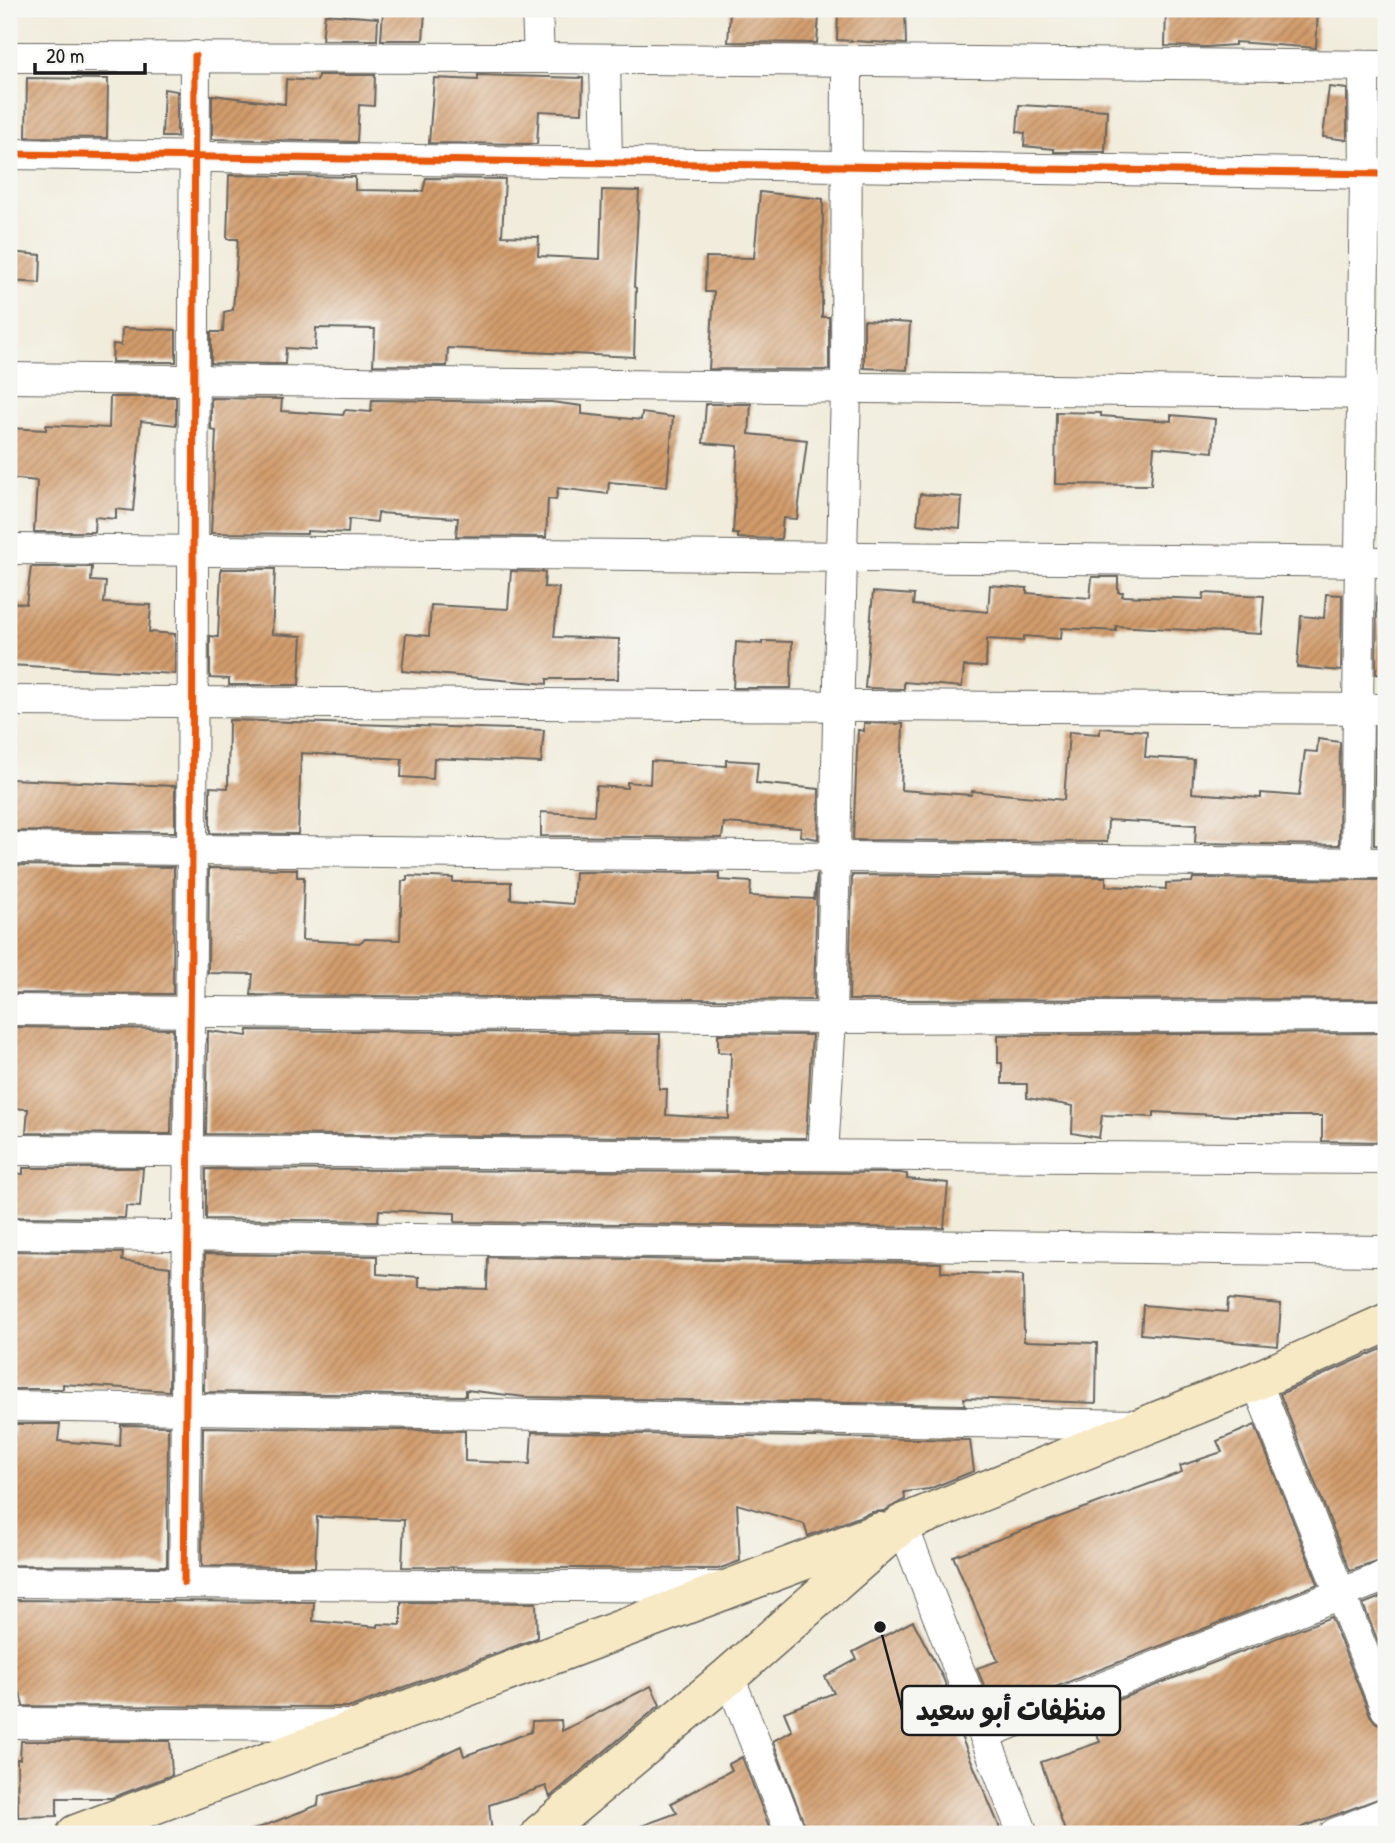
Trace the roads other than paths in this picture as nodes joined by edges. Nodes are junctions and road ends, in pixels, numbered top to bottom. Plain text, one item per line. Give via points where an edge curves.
1 (537, 9) edge
2 (9, 57) edge
3 (195, 57) junction
4 (539, 58) junction
5 (605, 59) junction
6 (847, 61) junction
7 (1375, 66) edge
8 (9, 154) edge
9 (194, 154) junction
10 (607, 161) junction
11 (849, 167) junction
12 (1376, 174) edge
13 (9, 378) edge
14 (194, 382) junction
15 (846, 388) junction
16 (1373, 393) edge
17 (9, 550) edge
18 (191, 550) junction
19 (841, 559) junction
20 (1373, 562) edge
21 (9, 701) edge
22 (190, 701) junction
23 (837, 708) junction
24 (1372, 709) edge
25 (9, 848) edge
26 (192, 850) junction
27 (834, 857) junction
28 (1386, 863) edge
29 (1356, 864) junction
30 (9, 1010) edge
31 (188, 1011) junction
32 (1386, 1016) edge
33 (831, 1018) junction
34 (9, 1150) edge
35 (187, 1151) junction
36 (823, 1155) junction
37 (1386, 1159) edge
38 (9, 1234) edge
39 (187, 1236) junction
40 (1386, 1251) edge
41 (1386, 1323) edge
42 (1256, 1381) junction
43 (9, 1406) edge
44 (185, 1409) junction
45 (1147, 1425) junction
46 (902, 1524) junction
47 (1386, 1576) edge
48 (9, 1582) edge
49 (184, 1583) junction
50 (732, 1588) junction
51 (1341, 1594) junction
52 (729, 1676) junction
53 (1386, 1709) edge
54 (9, 1723) edge
55 (367, 1725) junction
56 (984, 1734) junction
57 (1386, 1813) edge
58 (76, 1834) edge
59 (540, 1834) edge
60 (790, 1834) edge
61 (1023, 1834) edge
62 (1334, 1834) edge

1 - 4 street
2 - 3 street
3 - 4 street
3 - 9 street
4 - 5 street
5 - 6 street
5 - 10 street
6 - 7 street
6 - 11 street
7 - 12 street
8 - 9 street
9 - 10 street
9 - 14 street
10 - 11 street
11 - 12 street
11 - 15 street
12 - 16 street
13 - 14 street
14 - 15 street
14 - 18 street
15 - 16 street
15 - 19 street
16 - 20 street
17 - 18 street
18 - 19 street
18 - 22 street
19 - 20 street
19 - 23 street
20 - 24 street
21 - 22 street
22 - 23 street
22 - 26 street
23 - 24 street
23 - 27 street
24 - 29 street
25 - 26 street
26 - 27 street
26 - 31 street
27 - 29 street
27 - 33 street
28 - 29 street
30 - 31 street
31 - 33 street
31 - 35 street
32 - 33 street
33 - 36 street
34 - 35 street
35 - 36 street
35 - 39 street
36 - 37 street
38 - 39 street
39 - 40 street
39 - 44 street
41 - 42 main road
42 - 45 main road
42 - 51 street
43 - 44 street
44 - 45 street
44 - 49 street
45 - 46 main road
46 - 50 main road
46 - 52 main road
46 - 56 street
47 - 51 street
48 - 49 street
49 - 50 street
50 - 55 main road
51 - 53 street
51 - 56 street
52 - 59 main road
52 - 60 street
54 - 55 street
55 - 58 main road
56 - 61 street
57 - 62 street

